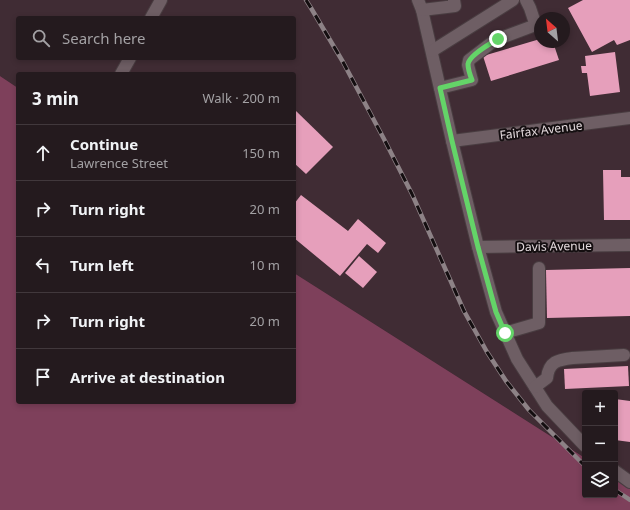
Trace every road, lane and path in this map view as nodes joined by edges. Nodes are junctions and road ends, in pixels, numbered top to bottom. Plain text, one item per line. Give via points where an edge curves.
1 (160, 0) edge
2 (454, 0) edge
3 (512, 0) edge
4 (526, 0) edge
5 (420, 5) edge
6 (153, 16) edge
7 (432, 52) junction
8 (129, 60) edge
9 (122, 72) edge
10 (440, 88) junction
11 (630, 118) edge
12 (452, 141) junction
13 (630, 245) edge
14 (478, 247) junction
15 (539, 268) dead end
16 (505, 333) junction
17 (624, 355) dead end
18 (534, 387) junction
19 (582, 443) edge
20 (618, 473) edge
21 (630, 482) edge

1 - 6 street
2 - 5 street via 455,6
3 - 7 street
4 - 10 street via 535,23 533,26 498,39 469,60 472,80
5 - 7 street
7 - 10 street
8 - 9 street
10 - 12 street
11 - 12 street, Fairfax Avenue
12 - 14 street
13 - 14 street, Davis Avenue
14 - 16 street via 496,312
15 - 16 street via 539,323
16 - 18 street via 516,359
17 - 18 street via 573,358 552,363 548,378
18 - 19 street via 547,406
20 - 21 street

